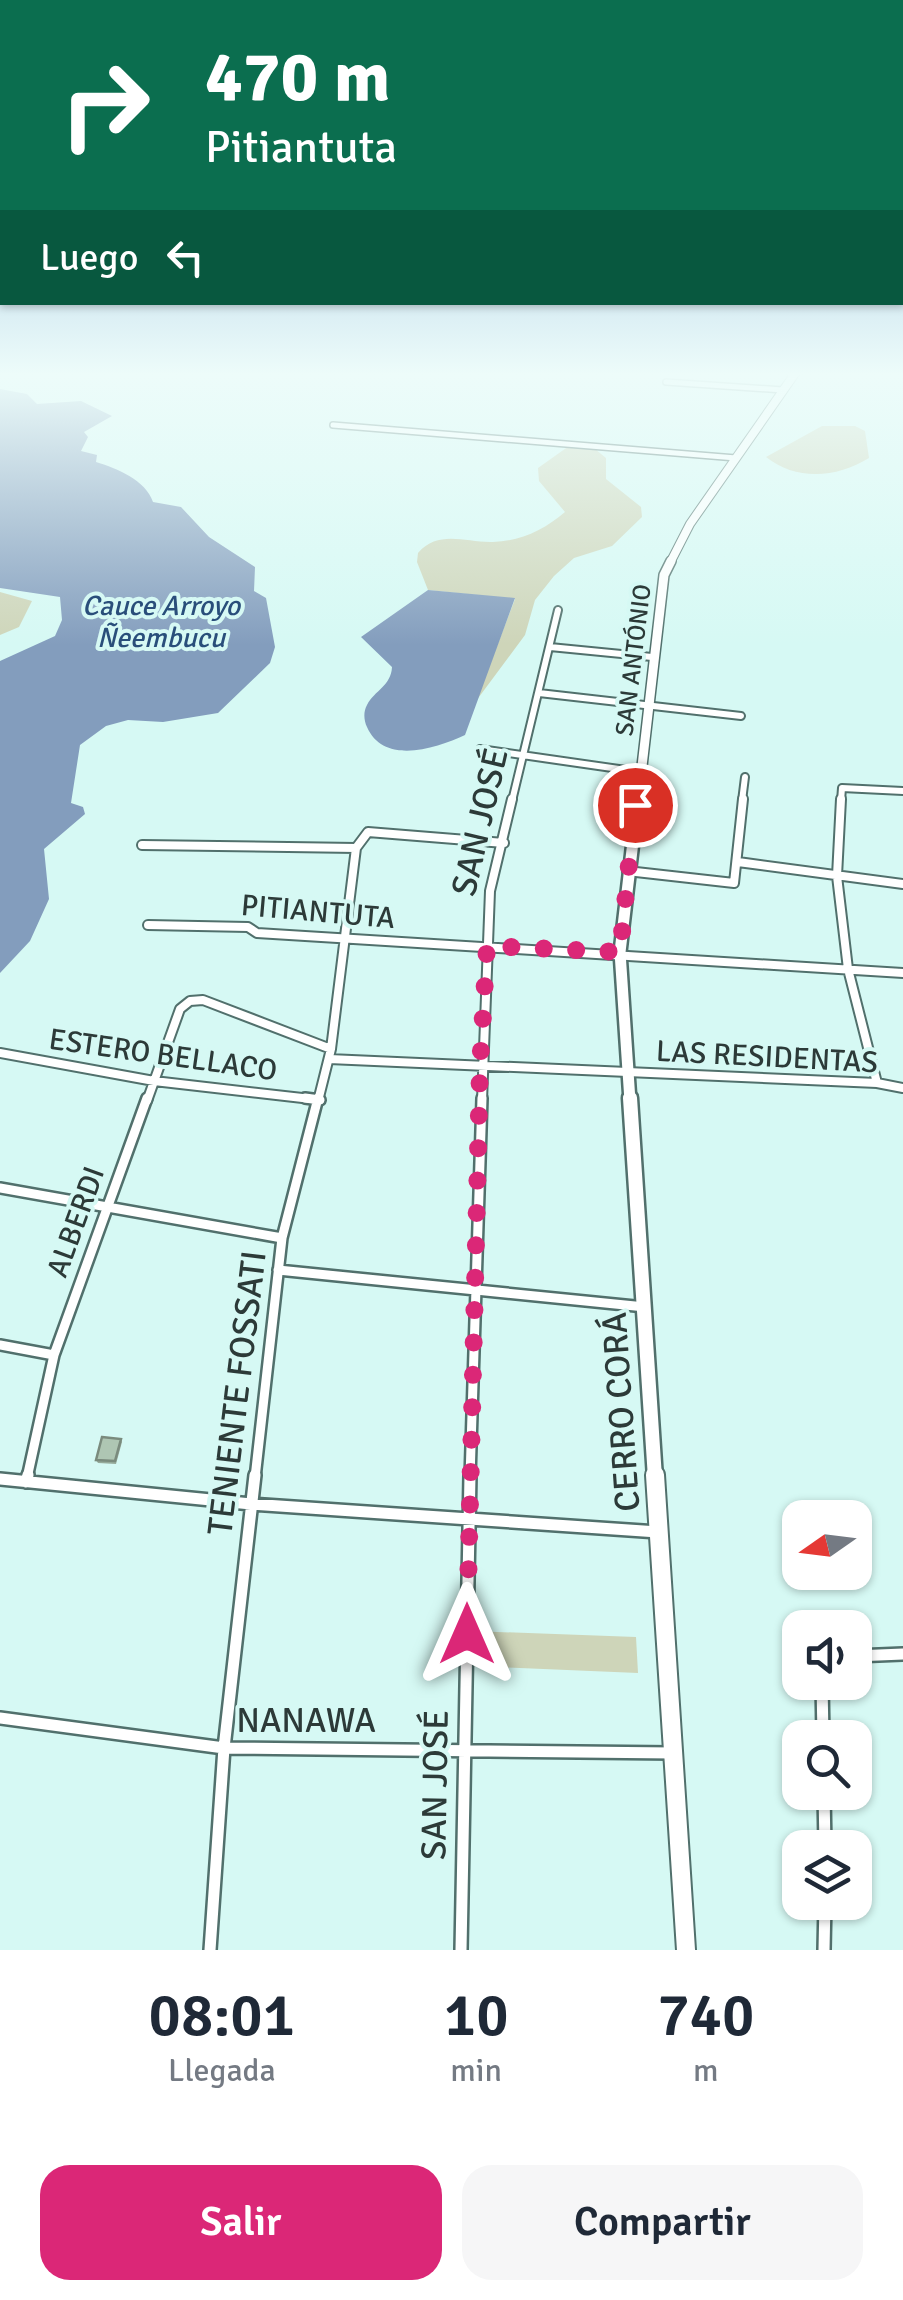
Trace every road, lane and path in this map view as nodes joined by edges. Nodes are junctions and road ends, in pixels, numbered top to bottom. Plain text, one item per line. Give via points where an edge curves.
1 (733, 463) edge
2 (558, 610) dead end
3 (550, 647) junction
4 (652, 657) junction
5 (539, 693) junction
6 (648, 706) junction
7 (741, 716) dead end
8 (480, 749) dead end
9 (526, 755) junction
10 (640, 772) junction
11 (746, 777) dead end
12 (903, 791) edge
13 (504, 843) junction
14 (142, 844) dead end
15 (356, 848) junction
16 (738, 862) junction
17 (626, 871) junction
18 (837, 876) junction
19 (903, 884) edge
20 (148, 926) dead end
21 (346, 941) junction
22 (487, 946) junction
23 (620, 952) junction
24 (848, 968) junction
25 (903, 972) edge
26 (203, 1000) joint
27 (0, 1053) edge
28 (330, 1054) junction
29 (480, 1066) junction
30 (628, 1073) junction
31 (154, 1080) junction
32 (877, 1083) junction
33 (903, 1088) edge
34 (320, 1100) junction
35 (0, 1188) edge
36 (108, 1206) junction
37 (282, 1238) junction
38 (278, 1270) junction
39 (474, 1290) junction
40 (645, 1307) junction
41 (0, 1345) edge
42 (54, 1355) junction
43 (0, 1479) edge
44 (26, 1482) junction
45 (251, 1504) junction
46 (468, 1518) junction
47 (659, 1532) junction
48 (903, 1654) edge
49 (872, 1655) edge
50 (0, 1718) edge
51 (224, 1748) junction
52 (466, 1748) junction
53 (673, 1753) junction
54 (824, 1920) edge
55 (210, 1950) edge
56 (462, 1950) edge
57 (686, 1950) edge
58 (824, 1950) edge

1 - 4 street, SAN ANTÓNIO via 668,563
2 - 3 street, SAN JOSÉ
3 - 4 street
3 - 5 street, SAN JOSÉ
4 - 6 street, SAN ANTÓNIO
5 - 6 street
5 - 9 street, SAN JOSÉ
6 - 7 street
6 - 10 street, SAN ANTÓNIO
8 - 9 street
9 - 10 street
9 - 13 street, SAN JOSÉ
10 - 17 street, SAN ANTÓNIO
11 - 16 street
12 - 18 street via 844,785
13 - 15 street via 368,832
13 - 22 street, SAN JOSÉ via 490,891
14 - 15 street
15 - 21 street, TENIENTE FOSSATI
16 - 17 street via 734,883 727,885
16 - 18 street
17 - 23 street, CERRO CORÁ
18 - 19 street
18 - 24 street
20 - 21 street, PITIANTUTA via 248,927
21 - 22 street, PITIANTUTA
21 - 28 street, TENIENTE FOSSATI
22 - 23 street, PITIANTUTA
22 - 29 street, SAN JOSÉ
23 - 24 street, PITIANTUTA
23 - 30 street, CERRO CORÁ
24 - 25 street, PITIANTUTA
24 - 32 street
26 - 28 street, LAS RESIDENTAS
26 - 31 street, ALBERDI via 180,1009
27 - 31 street, ESTERO BELLACO
28 - 29 street, LAS RESIDENTAS
28 - 34 street, TENIENTE FOSSATI
29 - 30 street, LAS RESIDENTAS
29 - 39 street, SAN JOSÉ
30 - 32 street, LAS RESIDENTAS
30 - 40 street, CERRO CORÁ
31 - 34 street, ESTERO BELLACO
31 - 36 street, ALBERDI
32 - 33 street, LAS RESIDENTAS
34 - 37 street, TENIENTE FOSSATI
35 - 36 street
36 - 37 street
36 - 42 street, ALBERDI
37 - 38 street, TENIENTE FOSSATI
38 - 39 street
38 - 45 street, TENIENTE FOSSATI
39 - 40 street
39 - 46 street, SAN JOSÉ
40 - 47 street, CERRO CORÁ
41 - 42 street
42 - 44 street, ALBERDI
43 - 44 street
44 - 45 street
45 - 46 street
45 - 51 street, TENIENTE FOSSATI
46 - 47 street
46 - 52 street, SAN JOSÉ
47 - 53 street, CERRO CORÁ
48 - 49 street
50 - 51 street, NANAWA
51 - 52 street, NANAWA
51 - 55 street, TENIENTE FOSSATI
52 - 53 street, NANAWA
52 - 56 street, SAN JOSÉ
53 - 57 street, CERRO CORÁ
54 - 58 street

